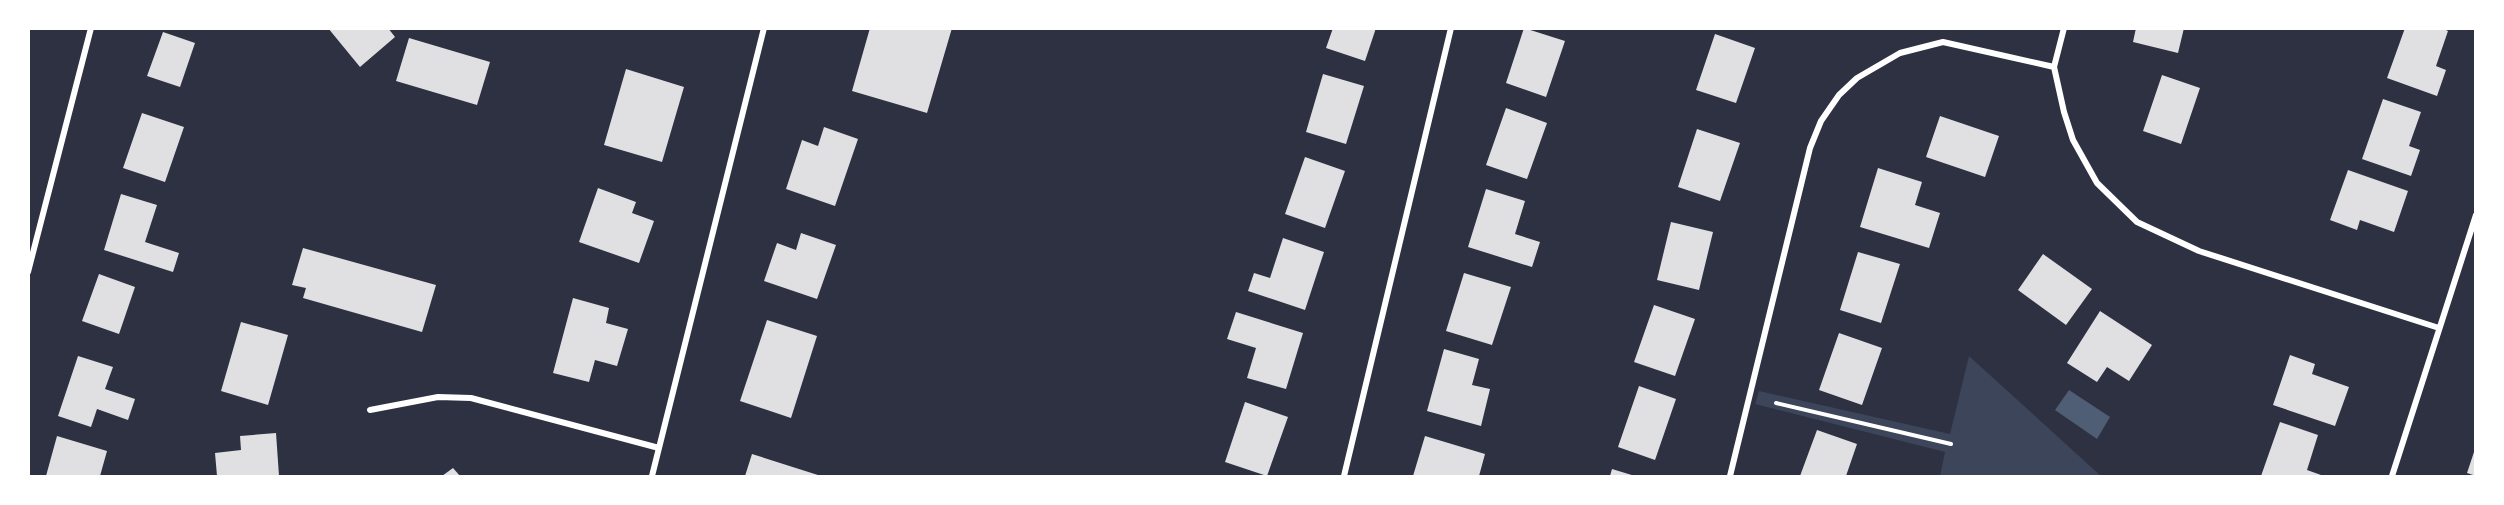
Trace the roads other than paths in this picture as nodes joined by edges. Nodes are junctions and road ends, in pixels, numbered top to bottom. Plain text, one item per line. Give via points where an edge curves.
1 (92, 28) edge
2 (764, 28) edge
3 (1451, 28) edge
4 (2064, 28) edge
5 (2054, 67) junction
6 (2475, 215) edge
7 (28, 272) edge
8 (2439, 328) junction
9 (370, 410) dead end
10 (659, 448) junction
11 (652, 477) edge
12 (1344, 477) edge
13 (1730, 477) edge
14 (2392, 477) edge

1 - 7 street
2 - 10 street
3 - 12 street
4 - 5 street
5 - 8 street via 2073,140 2097,183 2137,222 2199,251
5 - 13 street via 1943,42 1900,53 1857,78 1839,96 1821,121 1810,148
6 - 8 street
8 - 14 street
9 - 10 street via 438,397 471,398
10 - 11 street

